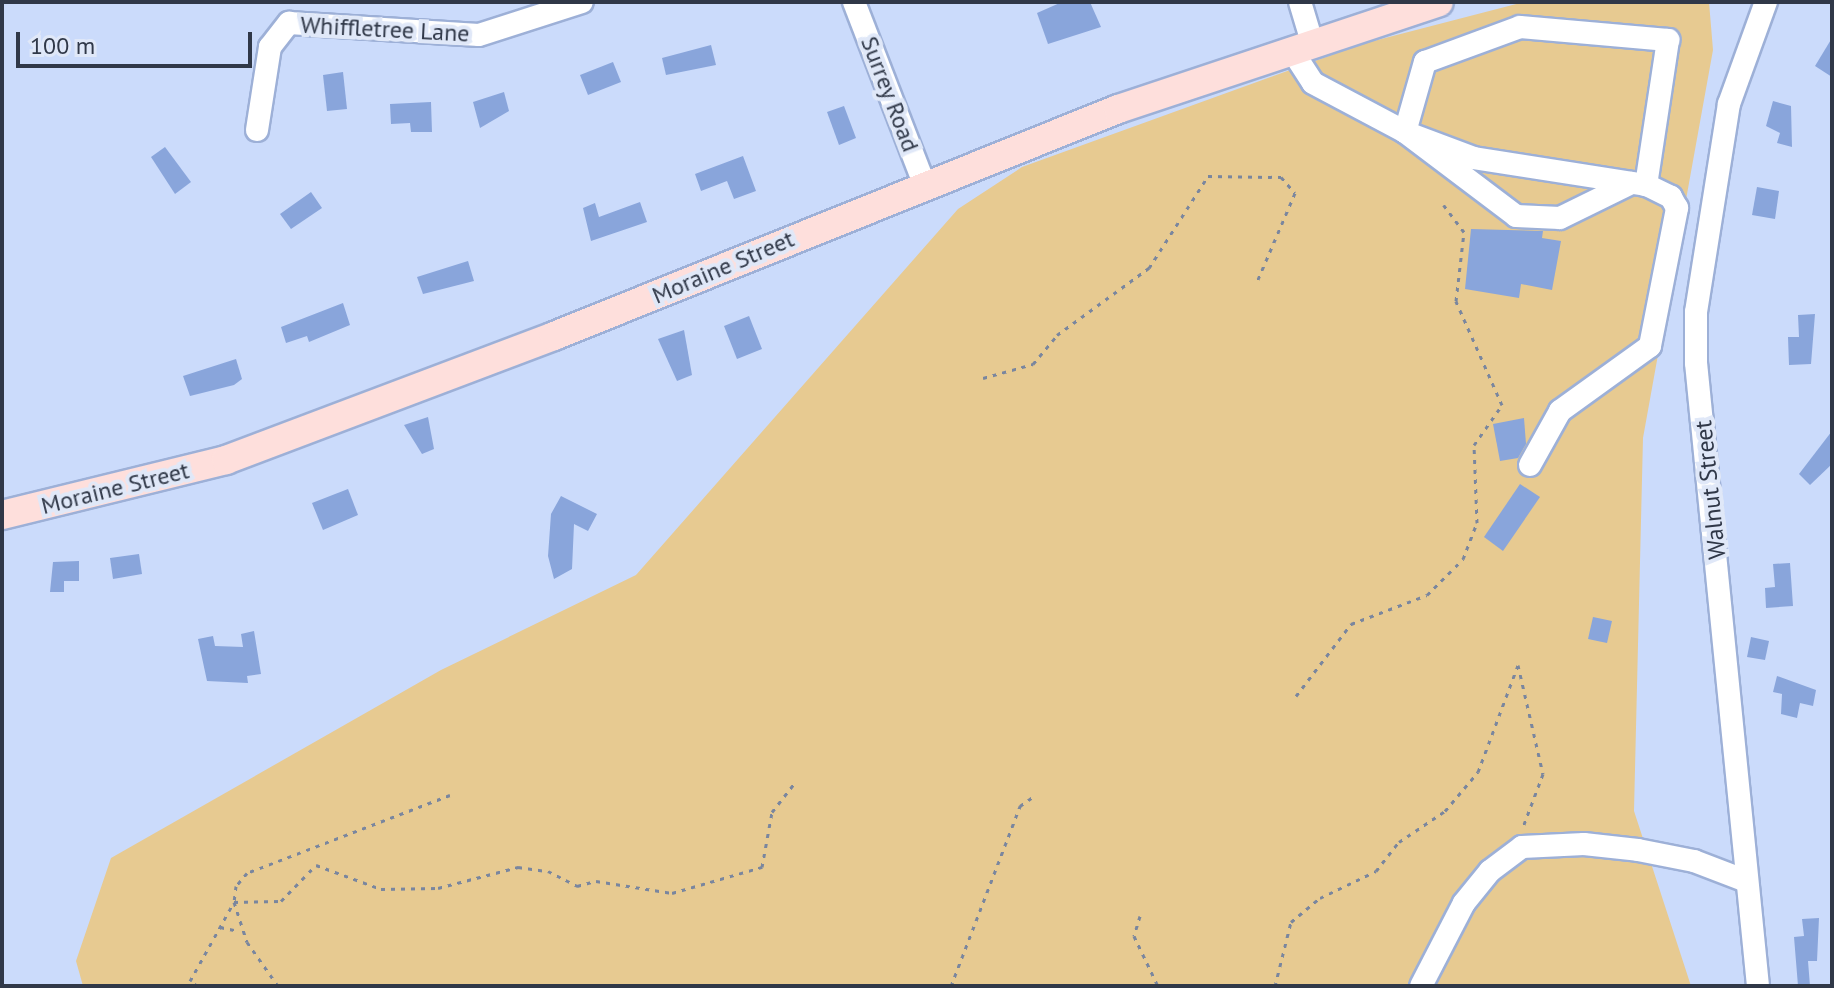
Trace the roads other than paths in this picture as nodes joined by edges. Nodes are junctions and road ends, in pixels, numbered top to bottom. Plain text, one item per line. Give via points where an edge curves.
1 (582, 2) edge
2 (854, 2) edge
3 (1300, 2) edge
4 (1439, 2) edge
5 (1766, 2) edge
6 (1301, 46) junction
7 (257, 130) dead end
8 (1405, 132) junction
9 (1638, 184) junction
10 (925, 186) junction
11 (1530, 465) dead end
12 (2, 515) edge
13 (1746, 881) junction
14 (1421, 986) edge
15 (1758, 986) edge

1 - 7 street, Whiffletree Lane via 479,35 302,23 279,29
2 - 10 street, Surrey Road
3 - 6 street
4 - 6 main road, Moraine Street
5 - 13 street, Walnut Street via 1729,104 1696,312 1696,363
6 - 8 street via 1313,83
6 - 10 main road, Moraine Street
8 - 9 street via 1474,158
8 - 9 street via 1494,203 1531,219 1560,218
8 - 9 street via 1425,62 1520,27 1668,40
9 - 11 street via 1671,197 1677,208 1650,346 1565,406
10 - 12 main road, Moraine Street via 226,460
13 - 14 street via 1694,861 1638,850 1584,844 1522,847 1490,871 1464,903
13 - 15 street, Walnut Street

